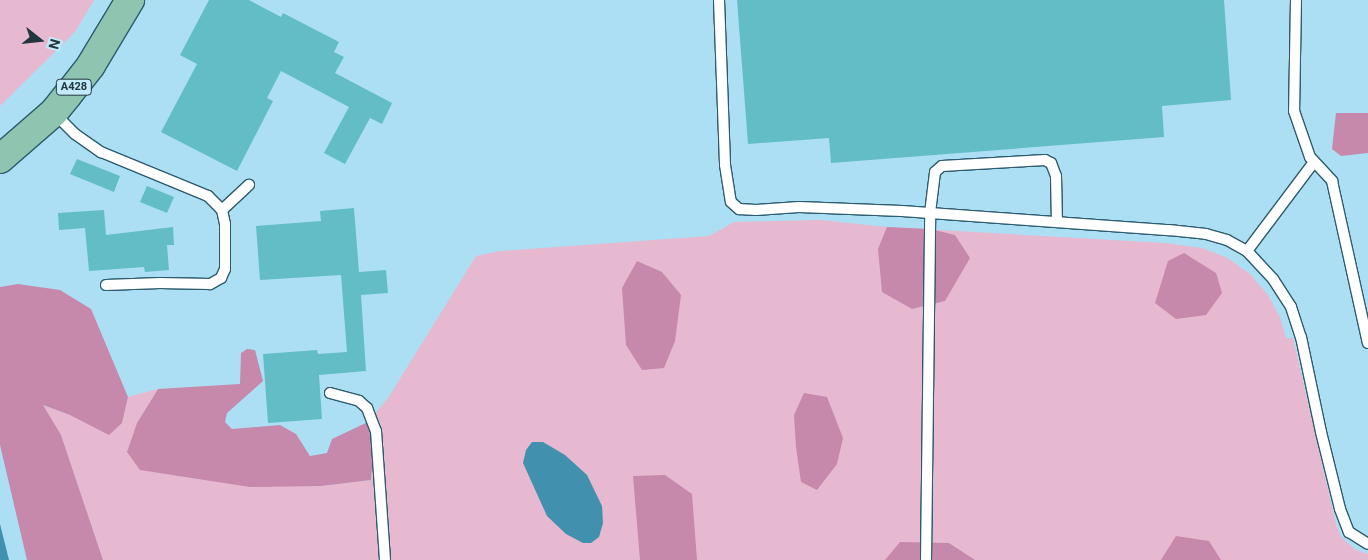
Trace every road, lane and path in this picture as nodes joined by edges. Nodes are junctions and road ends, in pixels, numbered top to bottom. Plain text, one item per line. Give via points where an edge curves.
1 (130, 0) edge
2 (719, 0) edge
3 (1296, 0) edge
4 (54, 112) junction
5 (0, 159) edge
6 (1314, 162) junction
7 (249, 185) dead end
8 (222, 210) junction
9 (930, 213) junction
10 (1057, 222) junction
11 (1247, 251) junction
12 (106, 285) dead end
13 (1368, 343) edge
14 (330, 393) dead end
15 (1368, 544) edge
16 (385, 560) edge
17 (926, 560) edge

1 - 4 main road, A428 via 91,65
2 - 9 lane via 725,165 731,202 739,209 756,210 798,207
3 - 6 lane via 1294,111
4 - 5 main road, A428
4 - 8 lane via 75,134 101,152 208,196
6 - 11 lane
6 - 13 lane via 1332,181
7 - 8 lane
8 - 12 lane via 226,269 221,278 210,284
9 - 10 lane
9 - 10 lane via 935,172 942,166 1045,160 1051,163 1056,176
9 - 17 lane
10 - 11 lane via 1206,234 1228,240
11 - 15 lane via 1273,279 1291,307 1301,337 1340,509 1349,532
14 - 16 lane via 350,397 363,404 376,431

